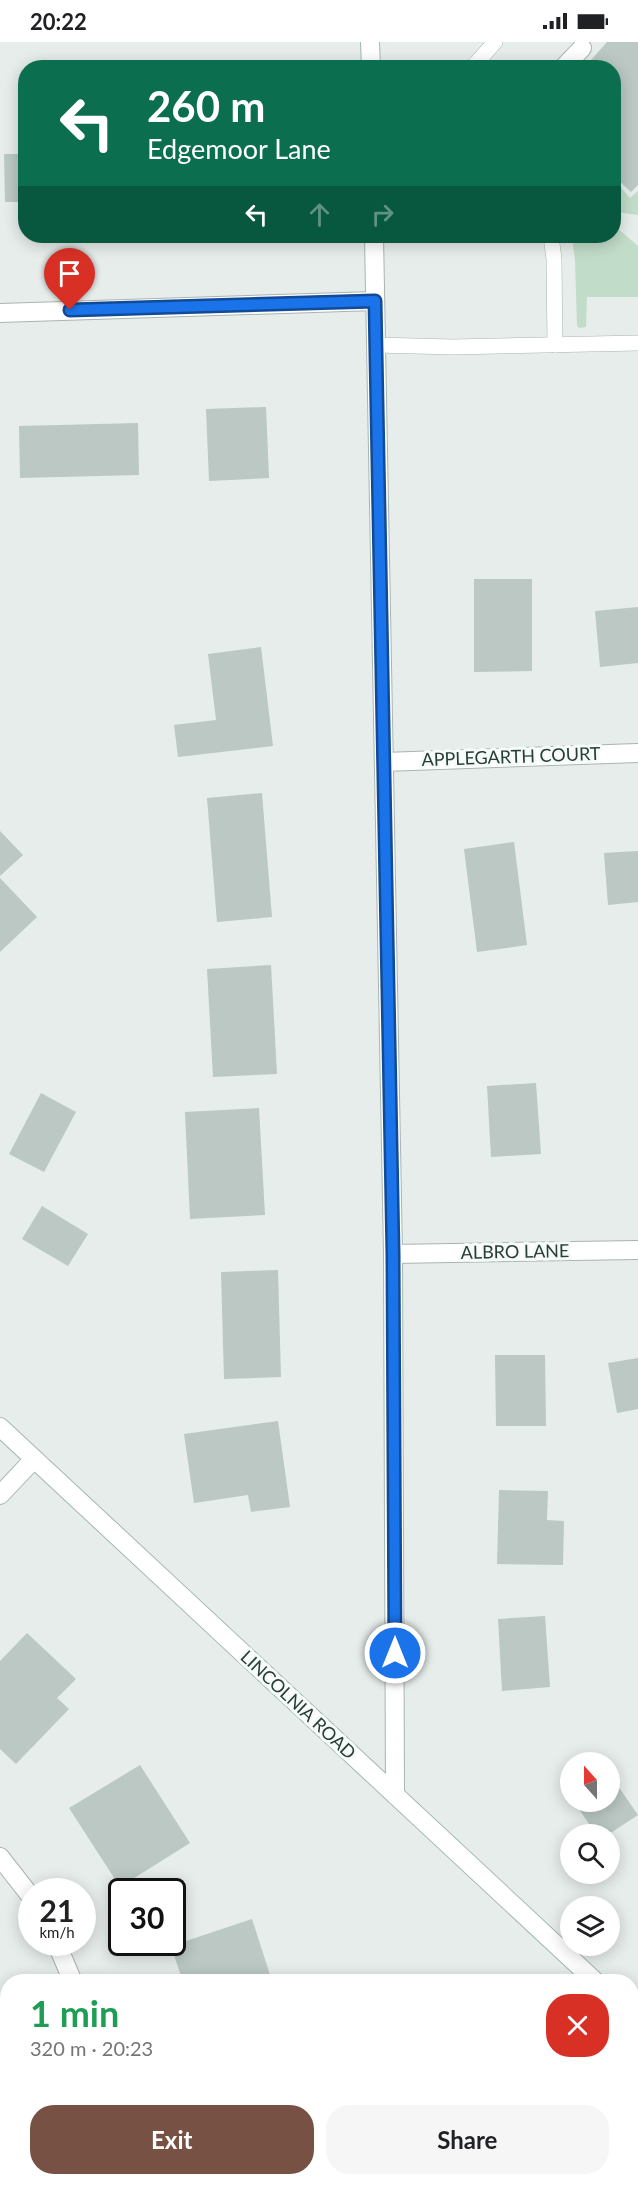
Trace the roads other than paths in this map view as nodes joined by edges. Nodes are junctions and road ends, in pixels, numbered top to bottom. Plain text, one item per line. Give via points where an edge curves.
1 (370, 42) edge
2 (495, 42) edge
3 (582, 48) dead end
4 (371, 60) edge
5 (479, 60) edge
6 (571, 60) edge
7 (374, 243) edge
8 (552, 243) edge
9 (375, 301) junction
10 (0, 313) edge
11 (638, 343) edge
12 (376, 345) junction
13 (555, 345) junction
14 (638, 753) edge
15 (384, 762) junction
16 (638, 1250) edge
17 (393, 1254) junction
18 (0, 1427) edge
19 (34, 1460) junction
20 (0, 1495) edge
21 (395, 1795) junction
22 (0, 1857) edge
23 (18, 1880) edge
24 (62, 1956) edge
25 (70, 1974) edge
26 (587, 1974) edge

1 - 4 street
2 - 5 lane
3 - 6 street
7 - 9 street
8 - 13 lane
9 - 10 street
9 - 12 street
11 - 13 lane
12 - 13 lane
12 - 15 street
14 - 15 street, APPLEGARTH COURT
15 - 17 street
16 - 17 street, ALBRO LANE
17 - 21 street
18 - 19 street, LINCOLNIA ROAD
19 - 20 street
19 - 21 street, LINCOLNIA ROAD
21 - 26 street, LINCOLNIA ROAD
22 - 23 street
24 - 25 street

